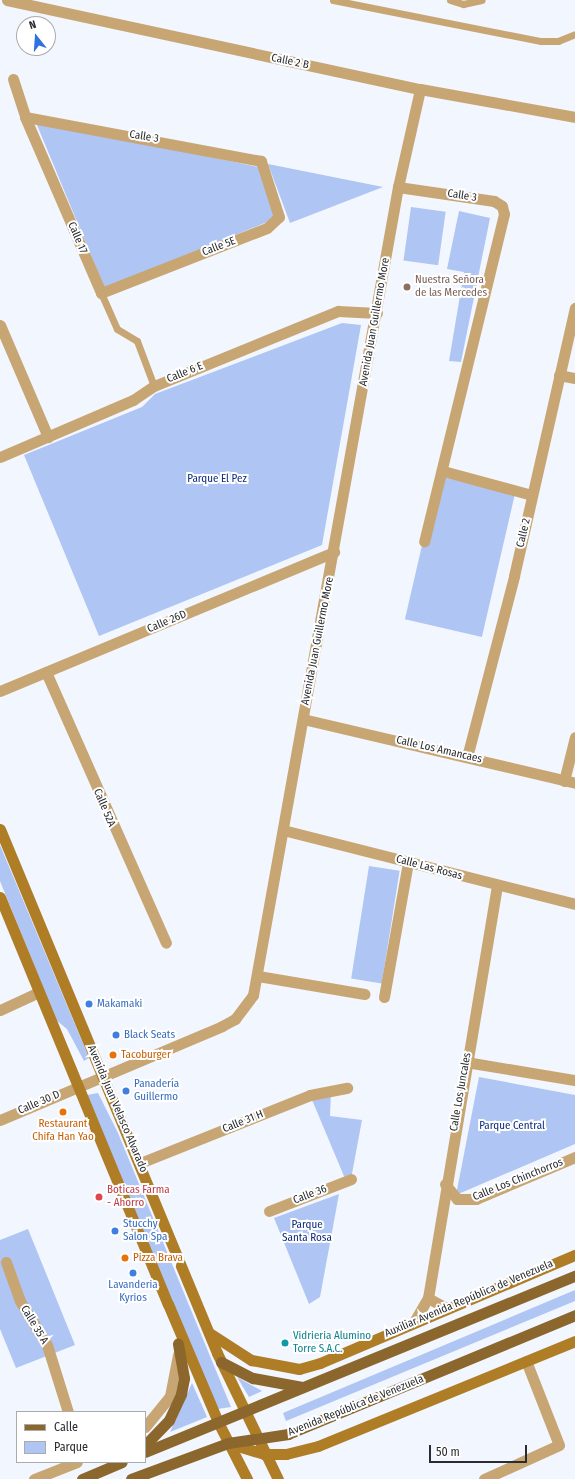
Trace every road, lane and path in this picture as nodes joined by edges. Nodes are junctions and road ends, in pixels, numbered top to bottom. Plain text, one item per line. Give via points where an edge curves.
1 (7, 0) edge
2 (333, 0) edge
3 (450, 0) edge
4 (482, 0) edge
5 (575, 34) edge
6 (13, 79) dead end
7 (420, 89) junction
8 (26, 117) junction
9 (575, 117) edge
10 (261, 160) joint
11 (398, 187) junction
12 (101, 293) junction
13 (575, 308) edge
14 (377, 313) junction
15 (0, 325) edge
16 (559, 375) junction
17 (575, 378) edge
18 (154, 386) junction
19 (48, 437) junction
20 (0, 457) edge
21 (443, 471) junction
22 (532, 495) junction
23 (424, 541) dead end
24 (334, 552) junction
25 (46, 672) junction
26 (0, 691) edge
27 (303, 719) junction
28 (575, 737) edge
29 (467, 757) junction
30 (564, 781) junction
31 (575, 783) edge
32 (0, 829) edge
33 (283, 830) junction
34 (408, 862) junction
35 (497, 885) junction
36 (0, 897) edge
37 (575, 904) edge
38 (166, 943) dead end
39 (258, 976) junction
40 (39, 992) junction
41 (364, 994) dead end
42 (384, 997) dead end
43 (0, 1010) edge
44 (466, 1062) junction
45 (103, 1076) junction
46 (575, 1080) edge
47 (79, 1086) junction
48 (348, 1088) dead end
49 (0, 1120) edge
50 (575, 1157) edge
51 (140, 1163) junction
52 (351, 1179) dead end
53 (445, 1184) junction
54 (269, 1211) dead end
55 (575, 1255) edge
56 (6, 1262) dead end
57 (575, 1276) edge
58 (428, 1298) junction
59 (168, 1304) junction
60 (446, 1308) junction
61 (575, 1315) edge
62 (414, 1322) junction
63 (209, 1332) junction
64 (575, 1341) edge
65 (178, 1344) junction
66 (221, 1362) junction
67 (526, 1362) junction
68 (306, 1387) junction
69 (68, 1411) edge
70 (243, 1412) junction
71 (218, 1422) junction
72 (146, 1426) edge
73 (257, 1441) junction
74 (228, 1443) junction
75 (146, 1444) edge
76 (146, 1452) edge
77 (264, 1454) junction
78 (74, 1463) edge
79 (120, 1463) edge
80 (34, 1479) edge
81 (82, 1479) edge
82 (131, 1479) edge
83 (247, 1479) edge
84 (278, 1479) edge
85 (484, 1479) edge

1 - 7 street, Calle 2 B
2 - 5 lane via 540,41 558,41
3 - 4 lane via 463,4
6 - 8 street, Calle 17
7 - 9 street, Calle 2 B
7 - 11 street, Avenida Juan Guillermo More
8 - 10 street, Calle 3
8 - 12 street, Calle 17
10 - 12 street, Calle 5E via 279,209 274,223
11 - 14 street, Avenida Juan Guillermo More
11 - 21 street, Calle 3 via 494,201 502,206 504,214
12 - 18 lane, Calle 17 via 116,329 137,341
13 - 16 street, Calle 2
14 - 18 street, Calle 6 E via 338,311
14 - 24 street, Avenida Juan Guillermo More
15 - 19 street
16 - 17 street
16 - 22 street, Calle 2
18 - 19 street, Calle 6 E via 133,400
19 - 20 street, Calle 6 E
21 - 22 street
21 - 23 street
22 - 29 street, Calle 2
24 - 25 street, Calle 26D
24 - 27 street, Avenida Juan Guillermo More
25 - 26 street, Calle 26D
25 - 38 street, Calle 52A
27 - 29 street, Calle Los Amancaes
27 - 33 street, Avenida Juan Guillermo More
28 - 30 street
29 - 30 street, Calle Los Amancaes
30 - 31 street, Calle Los Amancaes
32 - 45 main road, Avenida Juan Velasco Alvarado
33 - 34 street, Calle Las Rosas
33 - 39 street, Avenida Juan Guillermo More
34 - 35 street, Calle Las Rosas
34 - 42 street
35 - 37 street, Calle Las Rosas
35 - 44 street, Calle Los Juncales
36 - 40 main road
39 - 41 street
39 - 45 street, Avenida Juan Guillermo More via 247,1008 235,1019
40 - 43 street
40 - 47 main road
44 - 46 street
44 - 53 street, Calle Los Juncales
45 - 47 street, Avenida Juan Guillermo More
45 - 51 main road, Avenida Juan Velasco Alvarado
47 - 49 street, Calle 30 D
47 - 59 main road
48 - 51 street, Calle 31 H via 310,1095
50 - 53 street, Calle Los Chinchorros via 476,1199 457,1199
51 - 63 main road, Avenida Juan Velasco Alvarado
52 - 54 street, Calle 36
53 - 58 street, Calle Los Juncales
55 - 60 main road, Auxiliar Avenida República de Venezuela
56 - 69 street, Calle 35 A via 20,1301 43,1335
57 - 68 main road
58 - 60 street
58 - 62 street, Calle Los Juncales
59 - 65 street
59 - 71 main road
60 - 62 main road, Auxiliar Avenida República de Venezuela
61 - 73 main road, Avenida República de Venezuela via 319,1422
62 - 63 main road, Auxiliar Avenida República de Venezuela via 320,1363 300,1369 251,1360
63 - 66 main road, Avenida Juan Velasco Alvarado
64 - 67 main road
65 - 72 street via 176,1372 170,1396
65 - 75 main road via 184,1378 181,1394 169,1420
66 - 68 main road via 253,1378
66 - 70 main road, Avenida Juan Velasco Alvarado
67 - 77 main road via 318,1446 286,1454
67 - 85 street via 559,1445
68 - 70 main road
70 - 71 main road
70 - 73 main road, Avenida Juan Velasco Alvarado
71 - 74 main road
71 - 76 main road
73 - 74 main road, Avenida República de Venezuela
73 - 77 main road, Avenida Juan Velasco Alvarado
74 - 77 main road
74 - 82 main road, Avenida República de Venezuela
74 - 83 main road
77 - 84 main road, Avenida Juan Velasco Alvarado
78 - 80 street
79 - 81 main road

